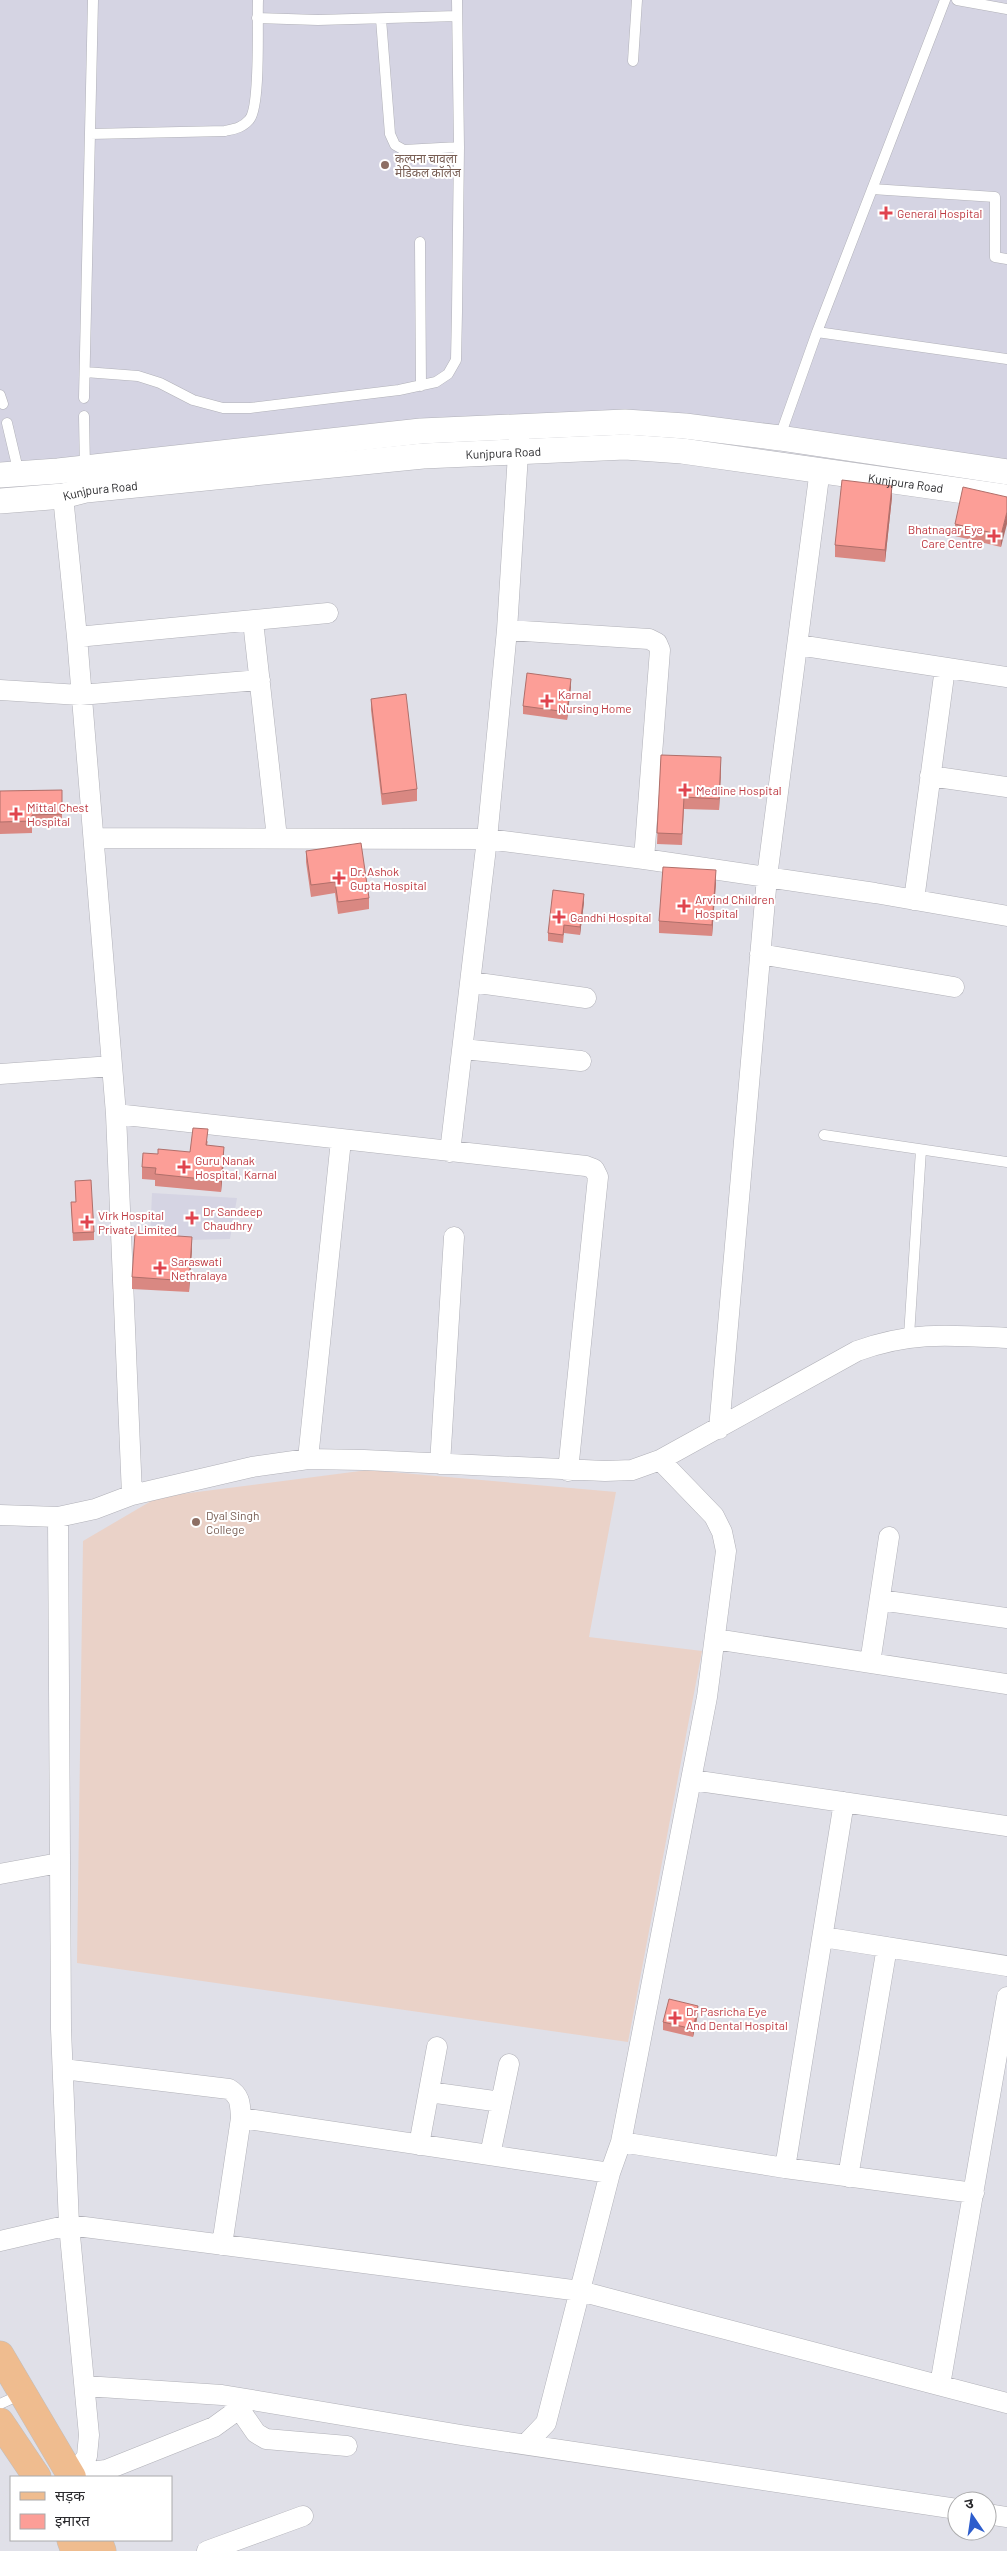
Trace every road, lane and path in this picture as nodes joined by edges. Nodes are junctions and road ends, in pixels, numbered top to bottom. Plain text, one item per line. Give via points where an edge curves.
1 (93, 0) edge
2 (258, 0) edge
3 (457, 0) edge
4 (638, 0) edge
5 (945, 0) edge
6 (957, 0) edge
7 (1007, 9) edge
8 (457, 16) junction
9 (258, 18) junction
10 (380, 19) junction
11 (633, 61) dead end
12 (90, 134) junction
13 (459, 147) junction
14 (872, 189) junction
15 (420, 242) dead end
16 (1007, 259) edge
17 (817, 332) junction
18 (1007, 359) edge
19 (85, 372) junction
20 (420, 386) junction
21 (84, 398) dead end
22 (84, 416) dead end
23 (8, 423) dead end
24 (519, 425) junction
25 (520, 451) junction
26 (777, 451) junction
27 (820, 469) junction
28 (1007, 472) edge
29 (78, 484) junction
30 (14, 487) edge
31 (1007, 498) edge
32 (328, 613) dead end
33 (253, 621) junction
34 (507, 630) junction
35 (77, 637) junction
36 (798, 645) junction
37 (944, 668) junction
38 (1007, 677) edge
39 (260, 680) junction
40 (0, 690) edge
41 (80, 695) junction
42 (930, 776) junction
43 (1007, 786) edge
44 (94, 838) junction
45 (277, 838) junction
46 (487, 839) junction
47 (644, 859) junction
48 (767, 877) junction
49 (914, 900) junction
50 (1007, 916) edge
51 (760, 954) junction
52 (471, 982) junction
53 (954, 987) dead end
54 (586, 998) dead end
55 (463, 1049) junction
56 (581, 1061) dead end
57 (112, 1066) junction
58 (0, 1074) edge
59 (116, 1114) junction
60 (824, 1135) dead end
61 (341, 1140) junction
62 (922, 1150) junction
63 (450, 1152) junction
64 (1007, 1162) edge
65 (454, 1237) dead end
66 (909, 1336) junction
67 (1007, 1338) edge
68 (720, 1429) junction
69 (308, 1460) junction
70 (660, 1460) junction
71 (440, 1464) junction
72 (568, 1470) junction
73 (132, 1495) junction
74 (0, 1515) edge
75 (58, 1517) junction
76 (889, 1536) dead end
77 (880, 1600) junction
78 (1007, 1618) edge
79 (715, 1640) junction
80 (870, 1663) junction
81 (1007, 1684) edge
82 (692, 1780) junction
83 (844, 1802) junction
84 (1007, 1826) edge
85 (59, 1863) junction
86 (0, 1874) edge
87 (823, 1937) junction
88 (888, 1946) junction
89 (1007, 1966) edge
90 (1007, 1997) edge
91 (437, 2047) dead end
92 (509, 2064) dead end
93 (63, 2069) junction
94 (429, 2092) junction
95 (501, 2102) junction
96 (241, 2118) junction
97 (621, 2142) junction
98 (418, 2144) junction
99 (490, 2155) junction
100 (785, 2168) junction
101 (610, 2173) junction
102 (848, 2177) junction
103 (974, 2194) junction
104 (69, 2225) junction
105 (0, 2241) edge
106 (222, 2245) junction
107 (580, 2290) junction
108 (0, 2355) edge
109 (940, 2385) junction
110 (85, 2386) junction
111 (11, 2399) edge
112 (241, 2403) junction
113 (1007, 2404) edge
114 (0, 2422) edge
115 (526, 2444) junction
116 (347, 2446) dead end
117 (75, 2474) edge
118 (36, 2476) edge
119 (947, 2507) edge
120 (304, 2516) dead end
121 (207, 2551) edge

1 - 12 lane
2 - 9 lane
3 - 8 lane
4 - 11 lane
5 - 14 lane
6 - 7 lane
8 - 10 lane
8 - 13 lane
9 - 10 lane
9 - 12 lane via 256,103 251,119 240,127 225,131
10 - 13 lane via 390,134 395,145 404,150
12 - 19 lane
13 - 20 lane via 456,360 448,374 436,382
14 - 16 lane via 995,197 995,257
14 - 17 lane
15 - 20 lane
17 - 18 lane
17 - 26 lane
19 - 20 lane via 138,376 193,400 223,408 250,408
19 - 21 lane
22 - 29 lane
23 - 30 lane
24 - 25 street
24 - 26 street, Kunjpura Road via 625,422 685,426
24 - 29 street, Kunjpura Road via 421,431
25 - 26 street, Kunjpura Road via 625,447
25 - 29 street, Kunjpura Road
25 - 34 street
26 - 27 street, Kunjpura Road
26 - 28 street, Kunjpura Road
27 - 31 street, Kunjpura Road
27 - 36 street
29 - 30 street, Kunjpura Road
29 - 30 street, Kunjpura Road
29 - 35 street
32 - 33 street
33 - 35 street
33 - 39 street
34 - 46 street
34 - 47 street via 649,639 657,643 660,650
35 - 41 street
36 - 37 street
36 - 48 street
37 - 38 street
37 - 42 street
39 - 41 street
39 - 45 street
40 - 41 street
41 - 44 street
42 - 43 street
42 - 49 street
44 - 45 street
44 - 57 street
45 - 46 street
46 - 47 street
46 - 52 street
47 - 48 street
48 - 49 street
48 - 51 street
49 - 50 street
51 - 53 street
51 - 68 street
52 - 54 street
52 - 55 street
55 - 56 street
55 - 63 street
57 - 58 street
57 - 59 street
59 - 61 street
59 - 73 street
60 - 62 lane
61 - 63 street
61 - 69 street
62 - 64 lane
62 - 66 lane
63 - 72 street via 586,1166 594,1169 598,1178
65 - 71 street
66 - 67 street via 943,1334
66 - 68 street via 886,1340 857,1351
68 - 70 street
69 - 71 street
69 - 73 street via 252,1467
70 - 72 street via 632,1470
70 - 79 street via 714,1516 722,1532 726,1551
71 - 72 street
73 - 75 street via 95,1509
74 - 75 street
75 - 85 street
76 - 77 street
77 - 78 street
77 - 80 street
79 - 80 street
79 - 82 street
80 - 81 street
82 - 83 street
82 - 97 street
83 - 84 street
83 - 87 street
85 - 86 street
85 - 93 street
87 - 88 street
87 - 100 street
88 - 89 street
88 - 102 street
90 - 103 street
91 - 94 street
92 - 95 street
93 - 96 street via 229,2089 236,2093 240,2102
93 - 104 street
94 - 95 street
94 - 98 street
95 - 99 street
96 - 98 street
96 - 106 street
97 - 100 street
97 - 101 street
98 - 99 street
99 - 101 street
100 - 102 street
101 - 107 street
102 - 103 street
103 - 109 street
104 - 105 street
104 - 106 street
104 - 110 street
106 - 107 street
107 - 109 street
107 - 115 street via 546,2423
108 - 111 main road
109 - 113 street
110 - 112 street via 222,2395
110 - 117 street via 90,2445
111 - 117 main road
112 - 115 street
112 - 116 street via 256,2433 266,2439
112 - 117 street via 214,2427 106,2470
114 - 118 main road
115 - 119 street
120 - 121 street

